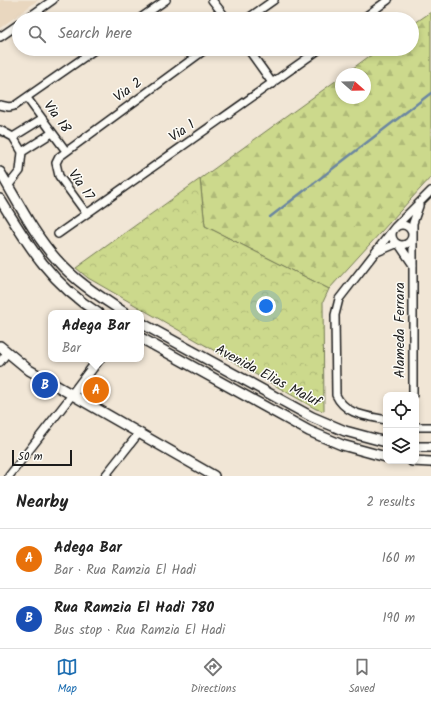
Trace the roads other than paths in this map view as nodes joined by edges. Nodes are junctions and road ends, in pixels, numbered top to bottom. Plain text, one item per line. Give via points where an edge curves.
1 (53, 0) edge
2 (166, 0) edge
3 (212, 0) edge
4 (274, 0) edge
5 (388, 0) edge
6 (36, 12) edge
7 (149, 12) edge
8 (221, 12) edge
9 (257, 12) edge
10 (372, 12) edge
11 (12, 29) edge
12 (0, 37) edge
13 (86, 56) edge
14 (196, 56) edge
15 (253, 56) edge
16 (311, 56) edge
17 (273, 84) junction
18 (27, 98) junction
19 (2, 106) edge
20 (42, 119) junction
21 (0, 130) edge
22 (52, 133) junction
23 (13, 137) junction
24 (66, 151) junction
25 (22, 152) junction
26 (0, 172) edge
27 (4, 186) edge
28 (431, 191) edge
29 (0, 199) edge
30 (422, 200) junction
31 (86, 213) junction
32 (395, 227) junction
33 (58, 234) dead end
34 (412, 234) junction
35 (398, 245) junction
36 (375, 253) junction
37 (414, 265) junction
38 (94, 310) edge
39 (121, 310) edge
40 (144, 325) edge
41 (144, 340) edge
42 (0, 346) edge
43 (7, 353) junction
44 (0, 362) edge
45 (97, 362) edge
46 (413, 392) edge
47 (72, 395) junction
48 (383, 419) edge
49 (419, 426) edge
50 (431, 426) edge
51 (139, 433) junction
52 (383, 441) edge
53 (419, 446) edge
54 (431, 446) edge
55 (383, 455) edge
56 (419, 461) edge
57 (431, 462) edge
58 (208, 475) edge
59 (9, 476) edge
60 (105, 476) edge

1 - 6 street
2 - 7 street
3 - 8 street
4 - 9 street
5 - 10 street
11 - 12 street
13 - 18 street
14 - 24 street, Via 2
15 - 17 street
16 - 17 street, Via 1
17 - 31 street, Via 1
18 - 19 street via 14,106
18 - 20 street, Via 18
20 - 22 street, Via 18
20 - 23 street
21 - 23 street
22 - 24 street, Via 18
22 - 25 street
23 - 25 street
24 - 31 street, Via 17 via 59,157 56,169
25 - 27 street via 20,171
26 - 27 street
27 - 39 street via 57,260 83,284
28 - 30 street
29 - 38 street via 42,263 77,299
30 - 32 street
30 - 34 street, Alameda Ferrara via 415,214
31 - 33 street, Via 1
32 - 34 street via 408,226
32 - 35 street via 391,236
32 - 36 street
34 - 35 street via 409,243
34 - 37 street, Alameda Ferrara
35 - 36 street
35 - 37 street, Alameda Ferrara
36 - 48 street via 342,292 336,307 336,395 340,404 347,409
37 - 46 street, Alameda Ferrara
40 - 52 street, Avenida Elias Maluf via 312,417 345,431
41 - 55 street, Avenida Elias Maluf via 309,431 342,445
42 - 43 street
43 - 44 street
43 - 47 street via 29,370
45 - 47 street
47 - 51 street
47 - 59 street
49 - 50 street
51 - 58 street
51 - 60 street
53 - 54 street
56 - 57 street

